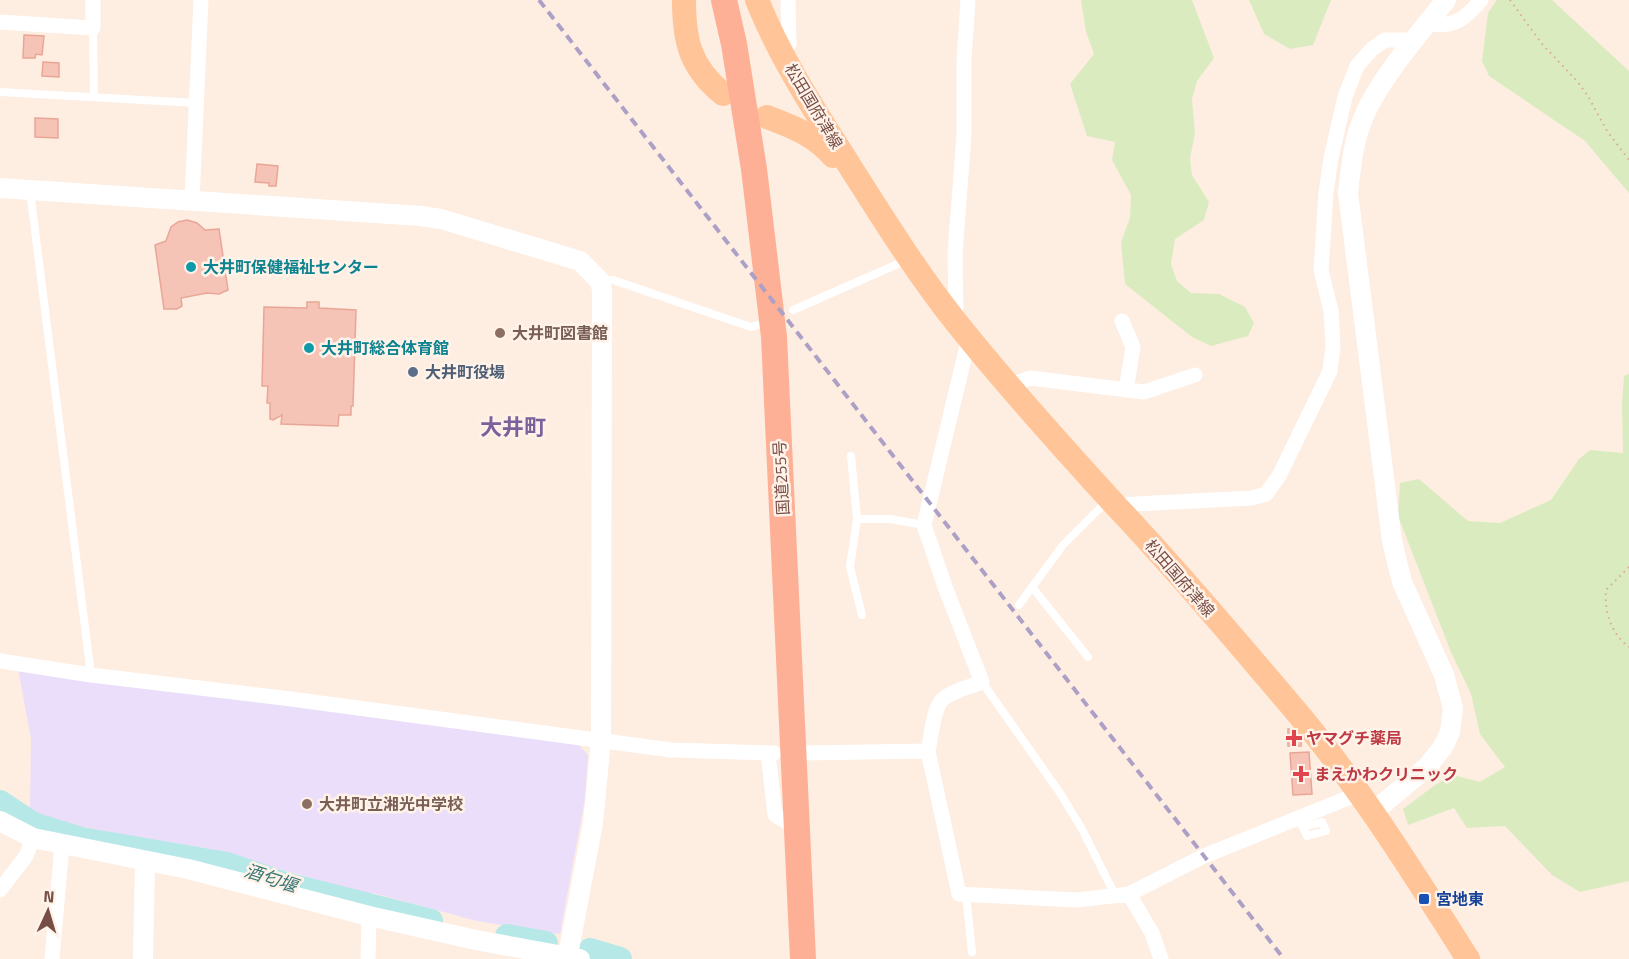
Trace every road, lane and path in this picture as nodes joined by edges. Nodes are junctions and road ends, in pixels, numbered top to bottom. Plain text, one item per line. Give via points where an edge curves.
1 (93, 0) edge
2 (201, 0) edge
3 (684, 0) edge
4 (724, 0) edge
5 (757, 0) edge
6 (788, 0) edge
7 (968, 0) edge
8 (1446, 0) edge
9 (1481, 0) edge
10 (1510, 0) edge
11 (0, 22) edge
12 (1429, 23) junction
13 (93, 28) junction
14 (1415, 40) junction
15 (789, 44) dead end
16 (0, 92) edge
17 (723, 94) dead end
18 (94, 97) junction
19 (196, 103) junction
20 (767, 117) dead end
21 (1629, 160) edge
22 (0, 188) edge
23 (30, 190) junction
24 (192, 200) junction
25 (877, 209) junction
26 (909, 259) junction
27 (600, 281) junction
28 (793, 310) dead end
29 (1122, 321) dead end
30 (962, 330) junction
31 (766, 331) junction
32 (1195, 375) dead end
33 (1010, 386) junction
34 (1125, 390) junction
35 (851, 456) dead end
36 (1112, 502) junction
37 (856, 519) junction
38 (924, 525) junction
39 (1629, 567) edge
40 (1032, 586) junction
41 (1019, 605) dead end
42 (862, 615) dead end
43 (1629, 646) edge
44 (1088, 657) dead end
45 (0, 661) edge
46 (92, 675) junction
47 (982, 682) junction
48 (601, 740) junction
49 (928, 751) junction
50 (803, 753) dead end
51 (1365, 803) junction
52 (0, 821) edge
53 (797, 828) junction
54 (33, 838) junction
55 (62, 845) junction
56 (145, 862) junction
57 (0, 890) edge
58 (966, 894) junction
59 (1123, 896) junction
60 (369, 916) junction
61 (972, 952) dead end
62 (574, 957) edge
63 (52, 959) edge
64 (143, 959) edge
65 (368, 959) edge
66 (803, 959) edge
67 (1161, 959) edge
68 (1468, 959) edge

1 - 13 street
2 - 19 street
3 - 17 main road via 686,39 696,64 708,82
4 - 31 highway, 国道255号 via 764,246
5 - 25 main road, 松田国府津線 via 811,105
6 - 15 street
7 - 30 street via 955,253
8 - 12 street
9 - 12 street via 1461,21 1447,26
10 - 21 path via 1542,44 1577,81
11 - 13 street
12 - 14 street
13 - 18 lane
14 - 36 street via 1385,40 1372,49 1357,66 1345,97 1326,193 1321,270 1331,311 1334,346 1330,371 1279,476 1266,494 1252,498
14 - 51 street via 1364,117 1352,155 1348,193 1392,541 1402,582 1444,675 1453,708 1450,732 1427,767
16 - 18 lane
18 - 19 lane
19 - 24 street
20 - 25 main road, 松田国府津線 via 823,143
22 - 23 street
23 - 24 street
23 - 46 lane
24 - 27 street via 441,219 580,261
25 - 26 main road, 松田国府津線
26 - 28 lane
26 - 30 main road, 松田国府津線
27 - 31 lane via 613,280
27 - 48 street
29 - 34 street via 1133,347
30 - 33 main road, 松田国府津線
30 - 38 street
31 - 53 highway, 国道255号
32 - 34 street via 1144,392
33 - 34 street via 1030,378
33 - 36 main road, 松田国府津線
35 - 37 lane
36 - 40 lane via 1063,545
36 - 51 main road, 松田国府津線 via 1291,705
37 - 38 lane
37 - 42 lane via 850,567
38 - 47 street
39 - 43 path via 1606,590 1605,601 1609,619 1622,642
40 - 41 lane
40 - 44 lane
45 - 46 street
46 - 48 street
47 - 49 street via 942,700
47 - 59 lane via 1060,793
48 - 53 street via 671,750 771,753 775,815
48 - 62 street
49 - 50 street
49 - 58 street via 959,894
51 - 59 street via 1301,816 1204,856
51 - 68 main road, 松田国府津線
52 - 54 street
53 - 66 highway, 国道255号
54 - 55 street
54 - 57 street via 26,856
55 - 56 street
55 - 63 street
56 - 60 street
56 - 64 street
58 - 59 street via 1077,900
58 - 61 lane
59 - 67 street via 1152,933
60 - 62 street
60 - 65 street

